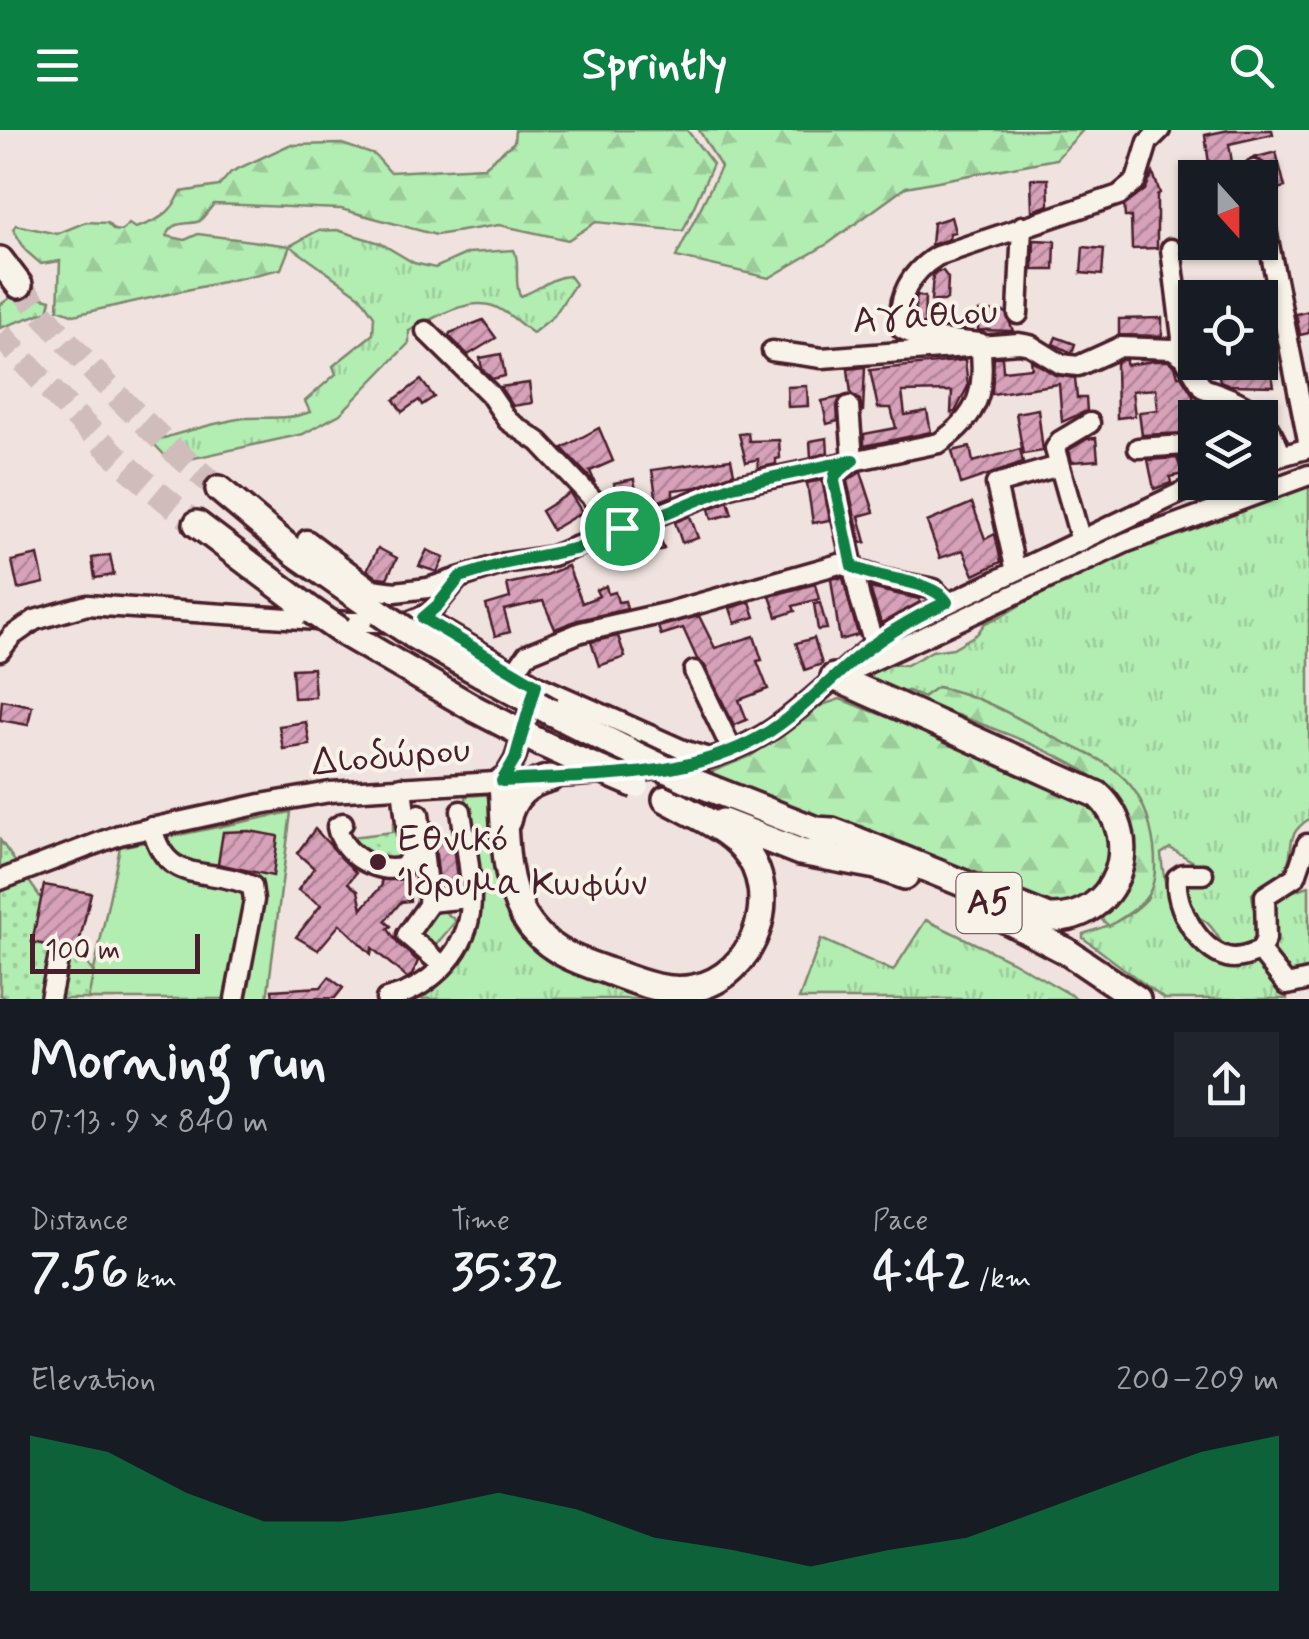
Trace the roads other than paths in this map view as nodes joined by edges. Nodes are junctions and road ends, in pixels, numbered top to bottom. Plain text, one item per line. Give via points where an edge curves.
1 (1160, 130) edge
2 (1022, 226) junction
3 (1171, 249) dead end
4 (0, 260) edge
5 (1272, 260) edge
6 (18, 285) tunnel mouth
7 (1178, 306) edge
8 (1018, 314) dead end
9 (426, 332) dead end
10 (980, 343) junction
11 (772, 351) dead end
12 (1178, 351) edge
13 (1197, 380) edge
14 (849, 406) dead end
15 (1090, 423) dead end
16 (1178, 446) edge
17 (1309, 447) edge
18 (1138, 448) dead end
19 (1281, 455) junction
20 (1278, 456) edge
21 (853, 460) junction
22 (1059, 466) junction
23 (1309, 475) edge
24 (219, 490) tunnel mouth
25 (1178, 491) edge
26 (197, 524) tunnel mouth
27 (622, 528) junction
28 (307, 540) dead end
29 (1081, 540) junction
30 (852, 566) junction
31 (1016, 571) junction
32 (460, 577) junction
33 (947, 602) junction
34 (418, 626) junction
35 (874, 644) junction
36 (0, 651) edge
37 (694, 670) dead end
38 (514, 673) junction
39 (834, 677) junction
40 (536, 685) junction
41 (732, 750) junction
42 (712, 758) junction
43 (550, 778) junction
44 (502, 781) junction
45 (402, 786) junction
46 (666, 799) junction
47 (461, 810) dead end
48 (418, 814) dead end
49 (343, 822) dead end
50 (152, 827) junction
51 (816, 830) junction
52 (505, 832) junction
53 (1307, 844) edge
54 (1203, 874) dead end
55 (0, 880) edge
56 (470, 898) junction
57 (428, 902) junction
58 (1260, 951) junction
59 (58, 960) dead end
60 (443, 966) junction
61 (1309, 980) edge
62 (1290, 992) edge
63 (50, 999) edge
64 (236, 999) edge
65 (386, 999) edge
66 (1137, 999) edge
67 (1150, 999) edge

1 - 2 street via 1125,191
2 - 8 street
2 - 10 street via 937,256 904,292 902,329 918,337
3 - 7 street
4 - 6 highway
5 - 17 street
9 - 27 street
10 - 11 street, Αγάθιου via 822,358
10 - 12 street, Αγάθιου via 1030,345 1060,364 1078,366 1120,346
10 - 21 street via 981,390 960,429 939,443
13 - 19 street via 1258,414
14 - 21 street
15 - 22 street via 1056,444
16 - 18 street
17 - 19 street
19 - 20 street
21 - 27 street via 733,486
21 - 30 street via 834,481
22 - 29 street
22 - 31 street via 996,484
23 - 39 street via 1127,542
24 - 34 highway, Α5, bridge via 379,612
25 - 29 street, Διοδώρου
26 - 46 highway, Α5, bridge via 341,631 475,710
27 - 32 street via 579,548
28 - 32 street via 382,592
29 - 31 street, Διοδώρου
30 - 33 street via 934,589
30 - 35 street
30 - 38 street via 835,564 581,632 527,654
31 - 33 street, Διοδώρου
32 - 34 street
33 - 35 street, Διοδώρου
34 - 36 street via 88,604 35,620
34 - 38 street
34 - 51 highway, Α5, bridge via 482,674 551,712 689,780
35 - 39 street, Διοδώρου
37 - 41 street
38 - 40 street
39 - 41 street, Διοδώρου via 778,726
39 - 51 highway via 1098,795 1116,819 1124,855 1100,901 1079,914 1049,918
40 - 42 street
40 - 44 street
41 - 42 street, Διοδώρου
42 - 43 street, Διοδώρου
43 - 44 street, Διοδώρου
43 - 52 highway via 520,793
44 - 45 street, Διοδώρου
44 - 52 highway
45 - 49 street via 410,858 404,867 384,871 368,864 341,840 337,827
45 - 50 street, Διοδώρου via 302,797
46 - 52 highway via 742,846 761,888 760,921 746,953 728,973 692,988 651,986 544,942 516,898
46 - 66 highway, Α5 via 800,852 914,879 1037,934
47 - 56 street
48 - 57 street
50 - 55 street, Διοδώρου
50 - 64 street via 160,854 171,864 252,886
51 - 67 highway, Α5 via 1040,927
53 - 58 street via 1296,876 1265,896
54 - 58 street via 1183,874 1176,887 1202,940 1226,957
56 - 57 street
56 - 60 street via 464,935
57 - 60 street via 408,937
58 - 62 street
59 - 63 street
60 - 65 street via 419,986
61 - 62 street

